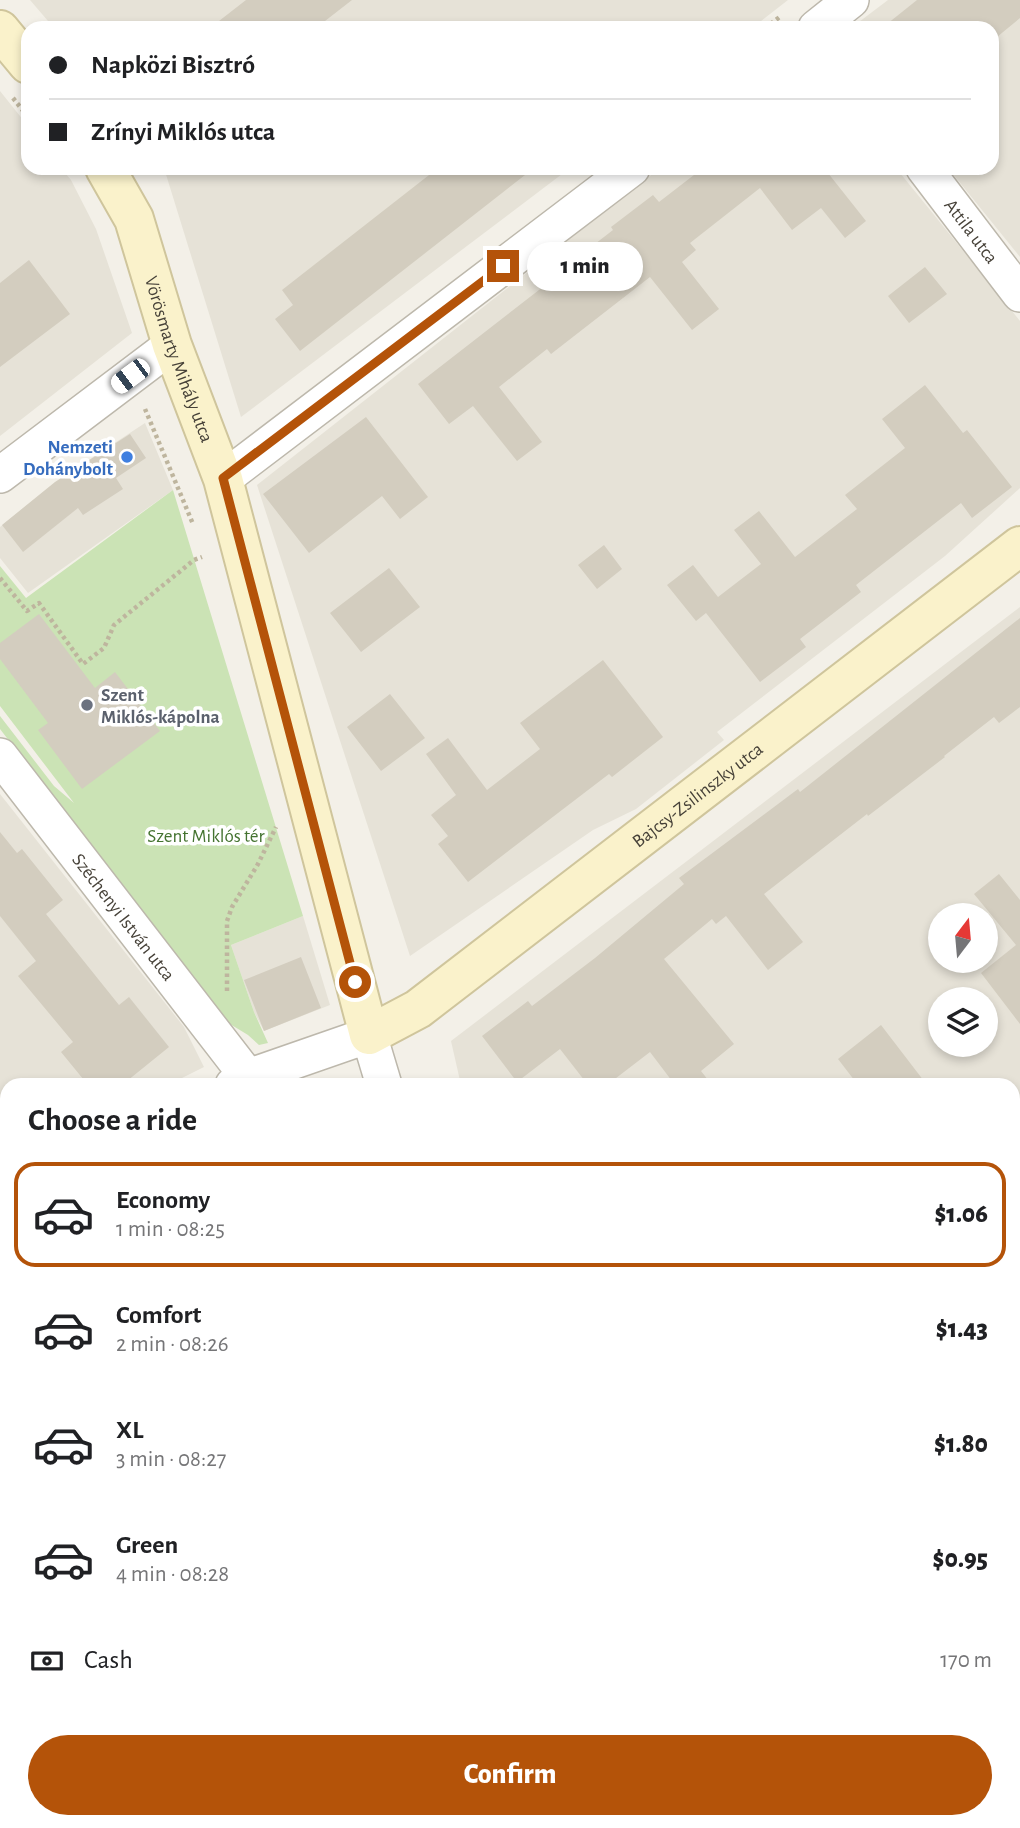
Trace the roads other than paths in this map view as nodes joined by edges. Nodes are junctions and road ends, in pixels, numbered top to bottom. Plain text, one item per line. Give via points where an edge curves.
1 (851, 0) edge
2 (826, 21) edge
3 (0, 30) edge
4 (21, 56) edge
5 (110, 175) edge
6 (623, 175) edge
7 (929, 175) edge
8 (1020, 294) edge
9 (172, 345) junction
10 (0, 475) edge
11 (223, 478) junction
12 (1020, 546) edge
13 (0, 756) edge
14 (369, 1035) junction
15 (238, 1078) edge
16 (248, 1078) edge
17 (382, 1078) edge

1 - 2 street
3 - 4 street
5 - 9 street, Vörösmarty Mihály utca via 134,219
6 - 11 street
7 - 8 street, Attila utca
9 - 10 street
9 - 11 street, Vörösmarty Mihály utca
11 - 14 street, Vörösmarty Mihály utca
12 - 14 street, Bajcsy-Zsilinszky utca via 418,1009
13 - 15 street, Széchenyi István utca via 220,1041
14 - 16 street
14 - 17 street, Vörösmarty Mihály utca

